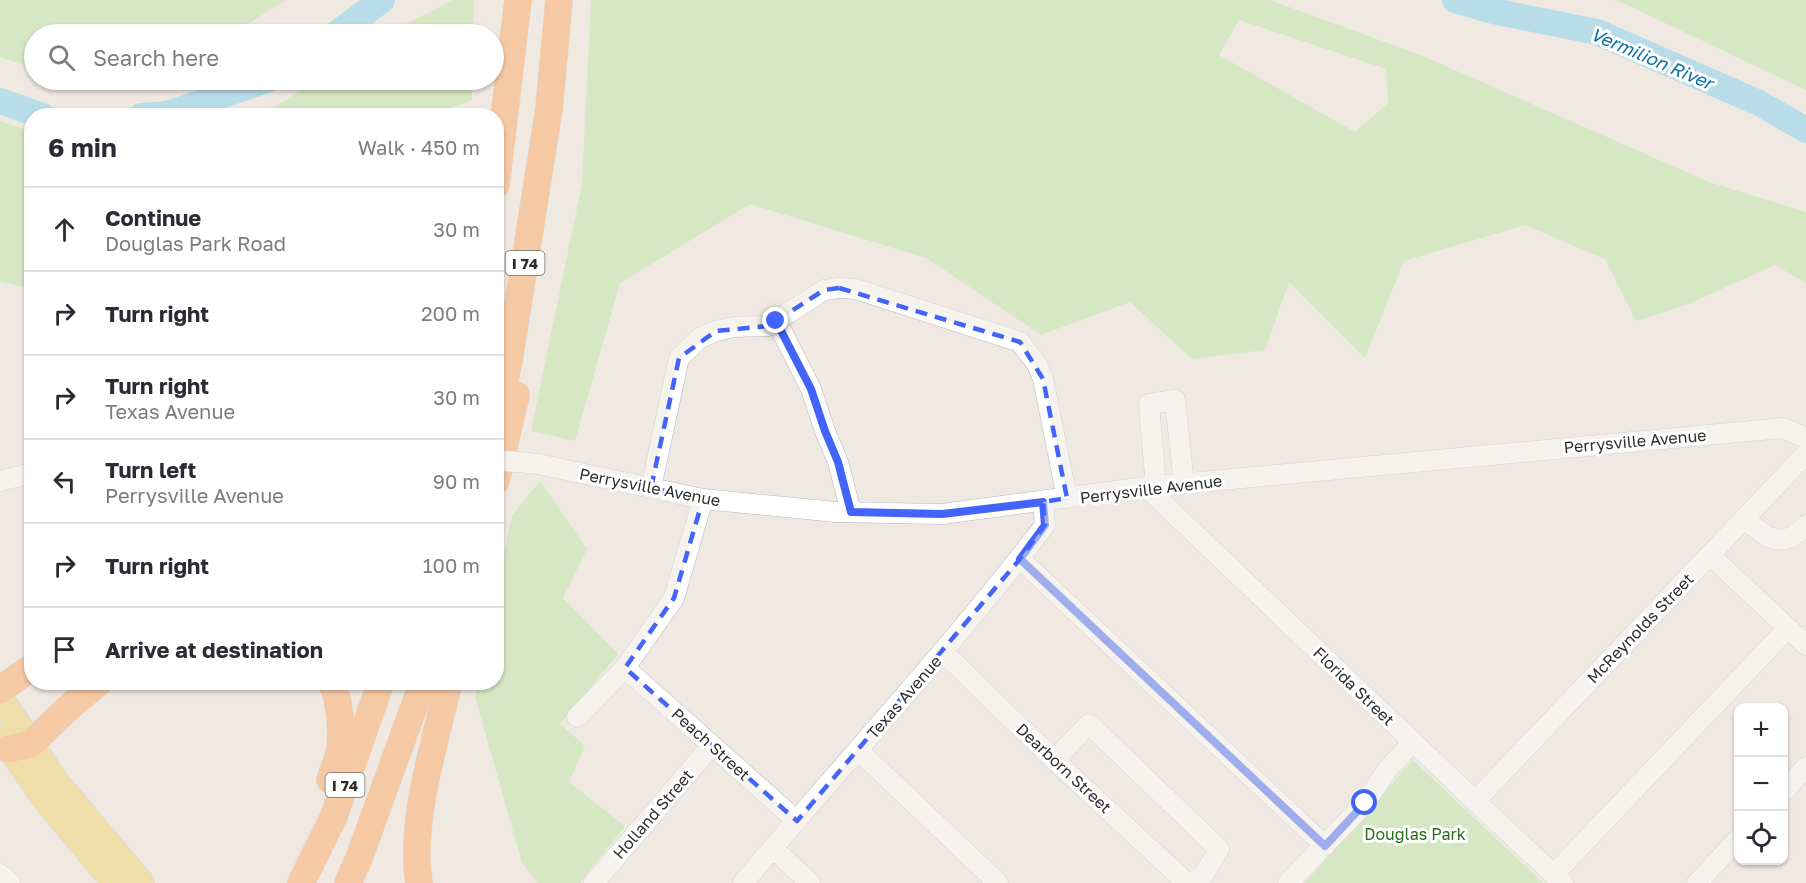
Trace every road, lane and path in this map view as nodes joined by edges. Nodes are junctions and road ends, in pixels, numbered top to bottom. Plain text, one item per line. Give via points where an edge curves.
1 (516, 0) edge
2 (559, 0) edge
3 (504, 70) edge
4 (500, 90) edge
5 (497, 108) edge
6 (549, 109) junction
7 (776, 321) junction
8 (504, 383) edge
9 (1806, 438) edge
10 (504, 447) edge
11 (1806, 454) edge
12 (504, 461) edge
13 (24, 475) edge
14 (0, 481) edge
15 (1184, 484) junction
16 (1151, 487) junction
17 (651, 488) junction
18 (1067, 498) junction
19 (703, 500) junction
20 (1043, 502) junction
21 (851, 512) junction
22 (1744, 519) junction
23 (1806, 525) edge
24 (1710, 555) junction
25 (1020, 559) junction
26 (1788, 628) junction
27 (1806, 645) edge
28 (943, 652) junction
29 (626, 668) junction
30 (24, 673) edge
31 (0, 690) edge
32 (90, 690) edge
33 (334, 690) edge
34 (378, 690) edge
35 (420, 690) edge
36 (447, 690) edge
37 (0, 696) edge
38 (577, 717) dead end
39 (1413, 742) junction
40 (13, 743) edge
41 (712, 745) junction
42 (858, 750) junction
43 (1054, 760) junction
44 (1806, 767) edge
45 (1788, 787) edge
46 (1475, 801) junction
47 (797, 821) junction
48 (1734, 843) edge
49 (1325, 846) junction
50 (773, 848) junction
51 (0, 874) edge
52 (1559, 878) edge
53 (10, 883) edge
54 (114, 883) edge
55 (142, 883) edge
56 (299, 883) edge
57 (348, 883) edge
58 (419, 883) edge
59 (594, 883) edge
60 (743, 883) edge
61 (810, 883) edge
62 (998, 883) edge
63 (1186, 883) edge
64 (1192, 883) edge
65 (1288, 883) edge
66 (1697, 883) edge

1 - 3 highway
2 - 6 highway, I 74
4 - 5 highway
6 - 8 highway, I 74
6 - 10 highway via 551,162 536,292
7 - 17 street via 768,326 716,331 700,338 679,358
7 - 18 street via 824,291 856,289 1020,342 1037,363 1043,379
7 - 21 street via 811,389 838,462
9 - 15 street, Perrysville Avenue via 1782,428
11 - 22 street, McReynolds Street
12 - 17 street, Perrysville Avenue, bridge via 538,464
13 - 14 street
15 - 16 street, Perrysville Avenue
15 - 16 street via 1175,400 1149,404
16 - 18 street, Perrysville Avenue
16 - 39 street, Florida Street
17 - 19 street, Perrysville Avenue
18 - 20 street, Perrysville Avenue
19 - 21 street, Perrysville Avenue
19 - 29 street via 674,598
20 - 21 street, Perrysville Avenue via 942,514
20 - 25 street, Texas Avenue via 1045,525
22 - 23 street via 1779,541
22 - 24 street, McReynolds Street
24 - 26 street
24 - 46 street, McReynolds Street
25 - 28 street, Texas Avenue
25 - 49 street
26 - 27 street
26 - 52 street
28 - 42 street, Texas Avenue
28 - 43 street, Dearborn Street
29 - 38 street
29 - 41 street, Peach Street
30 - 31 highway
32 - 40 highway
33 - 56 highway via 340,716 339,752
34 - 56 highway, I 74 via 334,816
35 - 57 highway, I 74
36 - 58 highway via 418,825
37 - 40 main road
39 - 46 street, Florida Street
39 - 49 street
40 - 54 main road via 44,799
40 - 55 main road via 56,781
41 - 47 street, Peach Street
41 - 59 street, Holland Street
42 - 47 street, Texas Avenue
42 - 62 street
43 - 63 street, Dearborn Street
43 - 64 street via 1089,724 1220,849 1203,876
44 - 45 street
46 - 52 street, Florida Street
47 - 50 street, Texas Avenue
48 - 66 street
49 - 65 street
50 - 60 street, Texas Avenue
50 - 61 street
51 - 53 street

